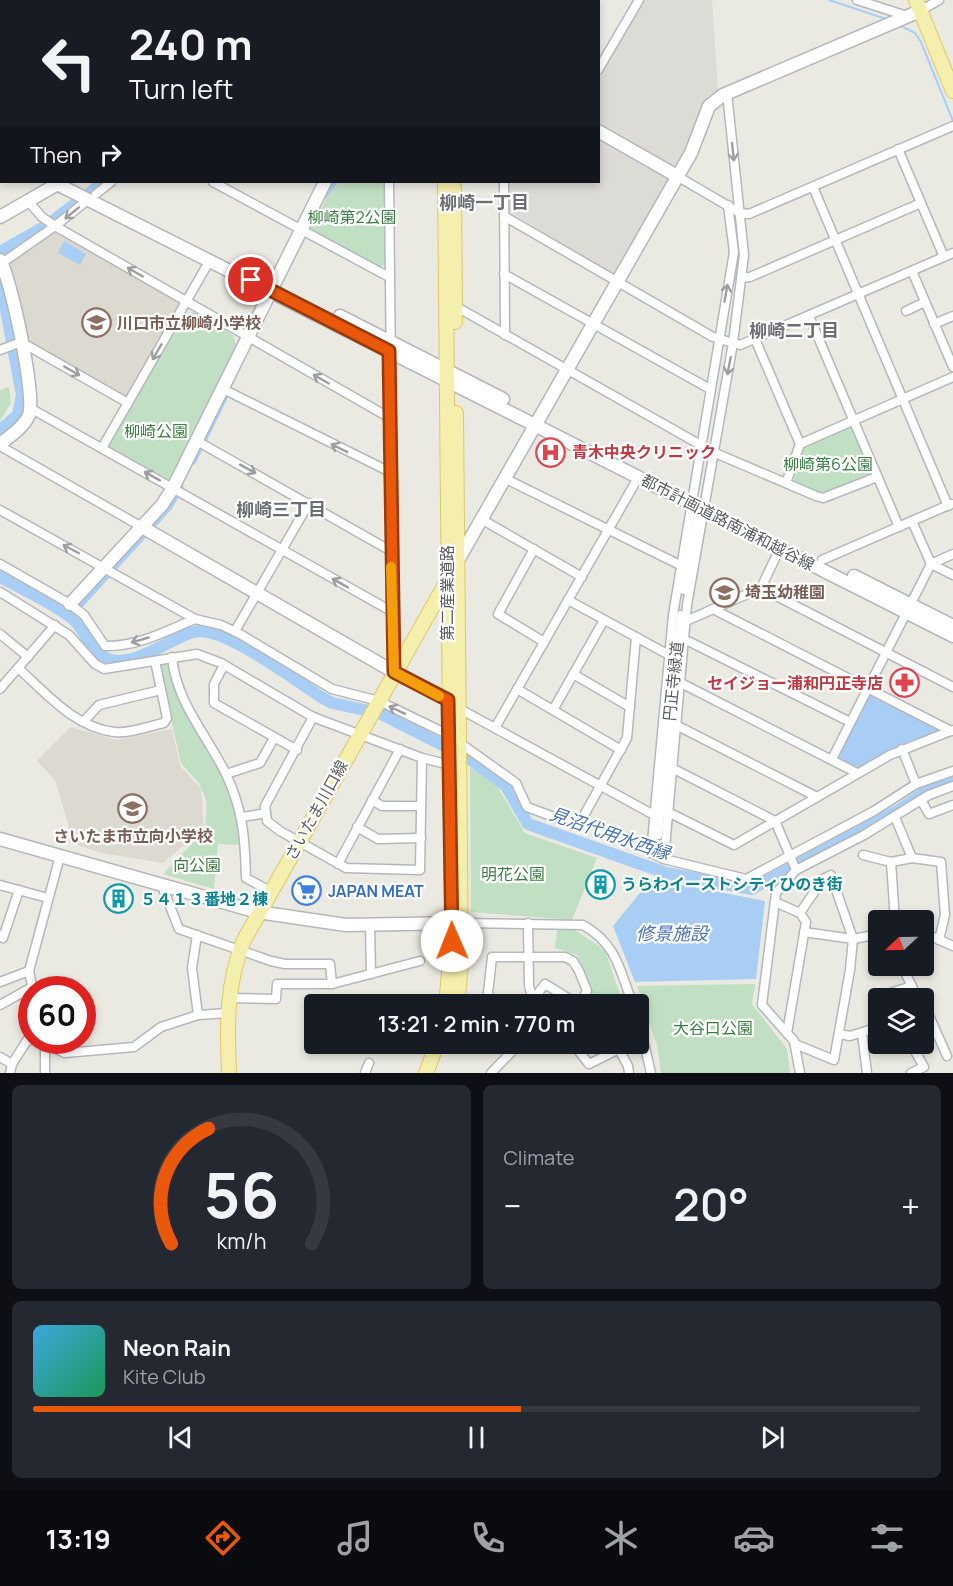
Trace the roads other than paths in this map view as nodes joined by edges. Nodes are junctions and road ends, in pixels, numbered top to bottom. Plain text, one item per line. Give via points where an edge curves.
1 (639, 0) edge
2 (857, 0) edge
3 (939, 0) edge
4 (906, 14) edge
5 (600, 67) edge
6 (953, 91) edge
7 (727, 93) junction
8 (952, 126) edge
9 (600, 132) edge
10 (898, 149) junction
11 (677, 176) junction
12 (55, 183) edge
13 (60, 183) edge
14 (72, 183) edge
15 (110, 183) edge
16 (215, 183) edge
17 (325, 183) edge
18 (389, 183) edge
19 (445, 183) edge
20 (454, 183) edge
21 (504, 183) edge
22 (813, 187) junction
23 (93, 196) junction
24 (28, 201) junction
25 (921, 203) junction
26 (728, 205) junction
27 (740, 213) junction
28 (0, 216) edge
29 (504, 216) junction
30 (52, 224) junction
31 (304, 233) junction
32 (836, 242) junction
33 (953, 253) edge
34 (944, 257) junction
35 (210, 260) junction
36 (1, 261) edge
37 (912, 271) junction
38 (504, 274) junction
39 (389, 277) junction
40 (741, 278) junction
41 (618, 280) junction
42 (276, 288) junction
43 (857, 294) junction
44 (186, 301) junction
45 (925, 302) junction
46 (455, 306) junction
47 (906, 311) dead end
48 (808, 316) junction
49 (953, 316) edge
50 (593, 323) junction
51 (934, 324) junction
52 (505, 335) junction
53 (251, 338) junction
54 (718, 338) junction
55 (755, 339) junction
56 (20, 343) junction
57 (733, 343) junction
58 (389, 346) junction
59 (2, 349) edge
60 (953, 367) edge
61 (566, 370) junction
62 (953, 377) edge
63 (451, 378) junction
64 (221, 388) junction
65 (710, 389) junction
66 (904, 399) junction
67 (128, 403) junction
68 (30, 408) junction
69 (390, 418) junction
70 (853, 420) junction
71 (537, 421) junction
72 (197, 441) junction
73 (800, 444) junction
74 (0, 445) edge
75 (703, 445) junction
76 (102, 448) junction
77 (712, 452) junction
78 (392, 473) junction
79 (639, 477) junction
80 (877, 477) junction
81 (504, 478) junction
82 (786, 483) junction
83 (173, 488) junction
84 (309, 503) junction
85 (699, 504) junction
86 (950, 505) edge
87 (0, 510) edge
88 (482, 519) junction
89 (912, 521) junction
90 (142, 527) junction
91 (899, 527) junction
92 (609, 530) junction
93 (780, 548) junction
94 (534, 549) junction
95 (282, 550) junction
96 (391, 551) junction
97 (953, 554) edge
98 (822, 560) junction
99 (457, 562) junction
100 (0, 564) edge
101 (931, 564) junction
102 (682, 566) junction
103 (104, 567) junction
104 (953, 575) edge
105 (582, 577) junction
106 (447, 581) junction
107 (761, 588) junction
108 (0, 592) edge
109 (257, 593) junction
110 (568, 600) junction
111 (70, 604) junction
112 (908, 608) junction
113 (713, 609) junction
114 (392, 611) junction
115 (195, 619) junction
116 (604, 620) junction
117 (686, 621) junction
118 (55, 625) junction
119 (953, 626) edge
120 (234, 631) junction
121 (0, 634) edge
122 (953, 636) edge
123 (636, 637) junction
124 (686, 640) junction
125 (544, 642) junction
126 (885, 651) junction
127 (669, 655) junction
128 (28, 657) junction
129 (172, 657) junction
130 (155, 662) junction
131 (224, 665) junction
132 (18, 668) junction
133 (394, 672) junction
134 (573, 674) junction
135 (681, 683) junction
136 (1, 687) edge
137 (867, 687) junction
138 (953, 687) edge
139 (517, 689) junction
140 (161, 690) junction
141 (448, 700) junction
142 (378, 702) junction
143 (671, 705) junction
144 (630, 707) junction
145 (460, 709) junction
146 (553, 710) junction
147 (313, 717) junction
148 (84, 721) junction
149 (850, 722) junction
150 (676, 725) junction
151 (495, 728) junction
152 (952, 731) edge
153 (359, 733) junction
154 (274, 738) junction
155 (400, 749) junction
156 (902, 749) junction
157 (297, 750) junction
158 (454, 750) junction
159 (621, 750) junction
160 (422, 758) junction
161 (832, 759) junction
162 (672, 768) junction
163 (953, 771) edge
164 (857, 772) junction
165 (226, 774) junction
166 (916, 784) junction
167 (953, 786) edge
168 (599, 787) junction
169 (817, 797) junction
170 (372, 800) junction
171 (921, 800) junction
172 (953, 805) edge
173 (421, 806) junction
174 (668, 812) junction
175 (266, 813) junction
176 (654, 815) junction
177 (243, 817) junction
178 (895, 817) junction
179 (775, 821) junction
180 (357, 827) junction
181 (421, 838) junction
182 (0, 839) edge
183 (299, 841) junction
184 (792, 855) junction
185 (864, 855) dead end
186 (60, 856) junction
187 (657, 856) junction
188 (912, 858) junction
189 (891, 862) junction
190 (338, 864) junction
191 (796, 867) junction
192 (0, 885) edge
193 (162, 886) junction
194 (19, 890) junction
195 (270, 891) junction
196 (48, 898) junction
197 (775, 902) junction
198 (894, 910) edge
199 (258, 912) junction
200 (800, 913) junction
201 (528, 923) junction
202 (456, 924) junction
203 (370, 925) junction
204 (804, 932) junction
205 (0, 935) edge
206 (197, 935) junction
207 (868, 936) edge
208 (934, 938) edge
209 (853, 939) junction
210 (939, 940) junction
211 (953, 946) edge
212 (240, 949) junction
213 (528, 957) junction
214 (420, 961) dead end
215 (29, 970) junction
216 (371, 974) junction
217 (30, 976) edge
218 (907, 976) edge
219 (0, 982) edge
220 (332, 984) junction
221 (912, 986) joint
222 (906, 988) edge
223 (447, 994) edge
224 (458, 994) edge
225 (489, 994) edge
226 (530, 994) edge
227 (537, 994) edge
228 (561, 994) edge
229 (585, 994) edge
230 (629, 994) edge
231 (18, 996) edge
232 (228, 998) junction
233 (0, 1005) edge
234 (228, 1013) junction
235 (198, 1015) junction
236 (934, 1027) edge
237 (868, 1031) edge
238 (787, 1033) junction
239 (862, 1033) junction
240 (840, 1034) junction
241 (795, 1044) junction
242 (96, 1050) edge
243 (19, 1054) edge
244 (44, 1054) edge
245 (433, 1054) edge
246 (442, 1054) edge
247 (509, 1054) edge
248 (581, 1054) edge
249 (605, 1054) edge
250 (621, 1054) edge
251 (647, 1054) edge
252 (917, 1054) edge
253 (947, 1056) dead end
254 (0, 1057) edge
255 (369, 1063) dead end
256 (11, 1068) edge
257 (45, 1073) edge
258 (229, 1073) edge
259 (365, 1073) edge
260 (426, 1073) edge
261 (435, 1073) edge
262 (491, 1073) edge
263 (629, 1073) edge
264 (651, 1073) edge
265 (800, 1073) edge
266 (867, 1073) edge
267 (910, 1073) edge

1 - 5 street
2 - 4 street
3 - 4 street
4 - 6 main road
4 - 7 street
7 - 11 street via 709,106
7 -> 27 street
8 - 10 street
9 - 11 street
10 - 22 street
10 - 25 street
11 - 26 street
11 - 41 street
12 - 24 street
13 - 23 street, 都市計画道路南浦和越谷線
14 - 23 street, 都市計画道路南浦和越谷線
15 - 23 street
16 - 31 street
17 - 31 street
18 - 39 street
19 - 63 main road, 第二産業道路
20 - 46 main road, 第二産業道路
21 - 29 street
22 - 27 street via 749,214
22 - 32 street
23 -> 30 street
23 - 35 street, 都市計画道路南浦和越谷線
23 - 42 street, 都市計画道路南浦和越谷線
24 - 28 street
24 - 30 street
25 - 32 street
25 - 34 street
26 - 27 street
54 -> 26 street via 734,252
27 - 40 street via 744,255
29 - 38 street
29 - 41 street
30 - 36 street
44 -> 30 street
31 - 39 street
31 - 42 street
32 - 40 street
32 - 43 street
33 - 34 street
34 - 37 street
35 - 42 street, 都市計画道路南浦和越谷線
35 - 44 street
36 - 56 street via 11,290
37 - 43 street
37 - 45 street
38 - 50 street
38 - 52 street
39 - 58 street
40 - 57 street
41 - 50 street
41 - 54 street
42 - 53 street
42 - 58 street, 都市計画道路南浦和越谷線
43 - 48 street
43 - 66 street
44 - 53 street
44 -> 67 street
45 - 47 street
45 - 51 street
46 - 52 street
46 - 63 main road, 第二産業道路
48 - 55 street
48 - 70 street
49 - 51 street
50 - 61 street
50 - 65 street
51 - 60 street
52 - 61 street
53 - 64 street
69 -> 53 street
54 - 57 street
54 - 65 street
55 - 57 street via 740,345
55 - 73 street
56 - 59 street
56 -> 67 street
56 - 68 street
57 -> 77 street
58 - 63 street, 都市計画道路南浦和越谷線
58 - 69 street
61 - 71 street
61 - 75 street
62 - 66 street
63 - 71 street, 都市計画道路南浦和越谷線
63 - 99 main road, 第二産業道路
63 - 106 main road, 第二産業道路
64 - 72 street
78 -> 64 street
65 - 75 street
66 - 70 street
66 - 86 street
67 - 76 street
68 - 74 street via 24,423
68 - 76 street
69 - 78 street
70 - 73 street
70 - 80 street
71 - 79 street, 都市計画道路南浦和越谷線
71 - 81 street
71 - 85 street, 都市計画道路南浦和越谷線
72 - 83 street
72 -> 84 street
73 - 82 street
74 - 90 street
75 - 77 street
75 - 85 street
83 -> 76 street
77 - 82 street
77 - 85 street
78 - 96 street
79 - 85 street, 都市計画道路南浦和越谷線
79 - 92 street
80 - 82 street via 823,498
80 - 91 street
81 - 88 street
81 - 92 street
83 - 90 street
83 - 95 street
84 - 95 street
84 - 96 street
85 - 93 street, 都市計画道路南浦和越谷線
85 - 98 street, 都市計画道路南浦和越谷線
85 - 102 street
85 - 117 street
85 - 143 street, 円正寺緑道 via 683,596
86 - 89 street
103 -> 87 street
88 - 94 street
88 - 99 street
89 - 91 street
89 - 101 street
90 - 103 street
90 - 109 street
91 - 98 street
92 - 102 street
92 - 105 street
93 - 107 street
93 - 112 street, 都市計画道路南浦和越谷線
94 - 105 street
94 - 125 street via 498,614
95 - 109 street
114 -> 95 street
96 - 114 street
97 - 101 street
98 - 112 street, 都市計画道路南浦和越谷線
99 - 106 main road, さいたま川口線
99 - 145 main road, 第二産業道路
100 - 111 street
101 - 104 street
101 - 112 street
102 - 127 street
103 - 111 street
103 - 115 street
105 - 110 street
106 - 133 main road, さいたま川口線
106 - 141 main road, 第二産業道路
107 - 113 street
107 - 126 street
108 - 118 street
109 - 120 street
109 - 133 street
110 - 116 street
110 - 125 street
115 -> 111 street via 149,638 105,646 84,615
112 - 119 street, 都市計画道路南浦和越谷線
112 - 122 street, 都市計画道路南浦和越谷線
112 - 126 street
113 - 117 street
113 - 137 street
114 - 133 street
115 - 120 street
116 - 123 street
116 - 134 street
117 - 124 street
118 - 128 street
118 - 130 street via 104,669
120 - 142 street via 332,689
121 - 128 street
123 - 127 street
123 - 144 street
124 - 135 street
124 - 149 street
125 - 139 street
126 - 137 street
126 - 138 street
127 - 143 street
128 - 132 street
129 - 130 street
129 - 131 street via 197,654
129 - 165 street via 181,697
130 - 140 street
131 - 147 street
131 - 154 street via 214,684 214,703
132 - 136 street
132 - 148 street via 72,717
133 - 141 street
133 - 142 main road, さいたま川口線
134 - 144 street
134 - 146 street
135 - 143 street
135 - 161 street
137 - 149 street
137 - 152 street
139 - 146 street
139 - 151 street
140 - 148 street via 99,705
140 - 148 street via 167,718 164,723 113,732
141 - 158 main road, 第二産業道路
142 - 153 main road, さいたま川口線
158 -> 142 street
143 - 150 street
143 - 176 street
143 - 187 street, 円正寺緑道
144 - 159 street via 627,738
145 - 151 street
145 - 158 main road, 第二産業道路
146 - 159 street
147 - 153 street
147 - 157 street
149 - 161 street
150 - 162 street
150 - 169 street
151 - 168 street
152 - 156 street
153 - 155 street
153 - 183 main road, さいたま川口線
154 - 157 street
154 - 165 street via 260,763
155 - 160 street
155 - 170 street
156 - 164 street
156 - 166 street
157 - 175 street via 265,806
158 - 160 street
158 - 168 street via 516,783 527,807 578,826
158 - 202 main road, 第二産業道路
159 - 168 street
160 - 173 street
161 - 164 street
162 - 174 street
162 - 179 street
163 - 166 street
164 - 169 street
165 - 177 street
166 - 184 street
167 - 171 street
168 - 176 street
169 - 179 street
170 - 173 street via 382,806
170 - 180 street
171 - 172 street via 929,814
171 - 178 street
173 - 181 street
174 - 179 street via 734,845
174 - 187 street
175 - 177 street
175 - 183 street via 267,820
176 - 187 street
177 - 195 street via 246,878
178 - 188 street
178 - 191 street
179 - 184 street
180 - 181 street via 378,839
180 - 190 street
181 - 190 street via 420,870 361,870
182 - 186 street
183 - 190 street
183 - 195 main road, さいたま川口線
184 - 187 street via 746,879
184 - 191 street
185 - 189 street
186 - 193 street
186 - 196 street
188 - 189 street
188 - 210 street via 941,862 945,915
189 - 198 street
191 - 197 street via 776,893
192 - 194 street
193 - 199 street
193 - 206 street via 179,929
194 - 196 street
194 - 205 street via 3,938
195 - 199 main road, さいたま川口線
196 - 215 street
197 - 200 street
197 - 238 street via 762,1005
199 - 203 street via 324,923
199 - 212 main road, さいたま川口線
200 - 204 street via 806,922
200 - 209 street via 823,879 831,875
201 - 202 street
201 - 213 street
201 - 230 street via 583,925 598,933 610,945
202 - 203 street
202 - 223 main road, 第二産業道路
202 - 224 main road, 第二産業道路 via 461,964
203 - 216 street
204 - 209 street
204 - 238 street
206 - 212 street
206 - 235 street via 192,968
207 - 209 street
208 - 210 street
209 - 240 street
210 - 211 street
212 - 220 street via 285,964 330,963
212 - 232 main road, さいたま川口線
213 - 225 street via 492,957
213 - 226 street
213 - 229 street via 565,957 573,961
214 - 216 street
215 - 217 street
215 - 219 street
216 - 220 street
218 - 221 street
220 - 232 street via 277,984 276,999
221 - 222 street
227 - 228 street via 545,984
231 - 233 street
232 - 234 main road, さいたま川口線
234 - 235 street
234 - 258 main road, さいたま川口線
235 - 242 street via 161,1027 134,1047
236 - 253 street
237 - 239 street
238 - 241 street
239 - 240 street
239 - 266 street
240 - 241 street via 834,1060
241 - 265 street
243 - 256 street
244 - 257 street
245 - 260 main road
246 - 261 main road
247 - 262 street
248 - 249 street via 589,1064
250 - 263 street
251 - 264 street
252 - 267 street via 924,1067
254 - 256 street
255 - 259 street

